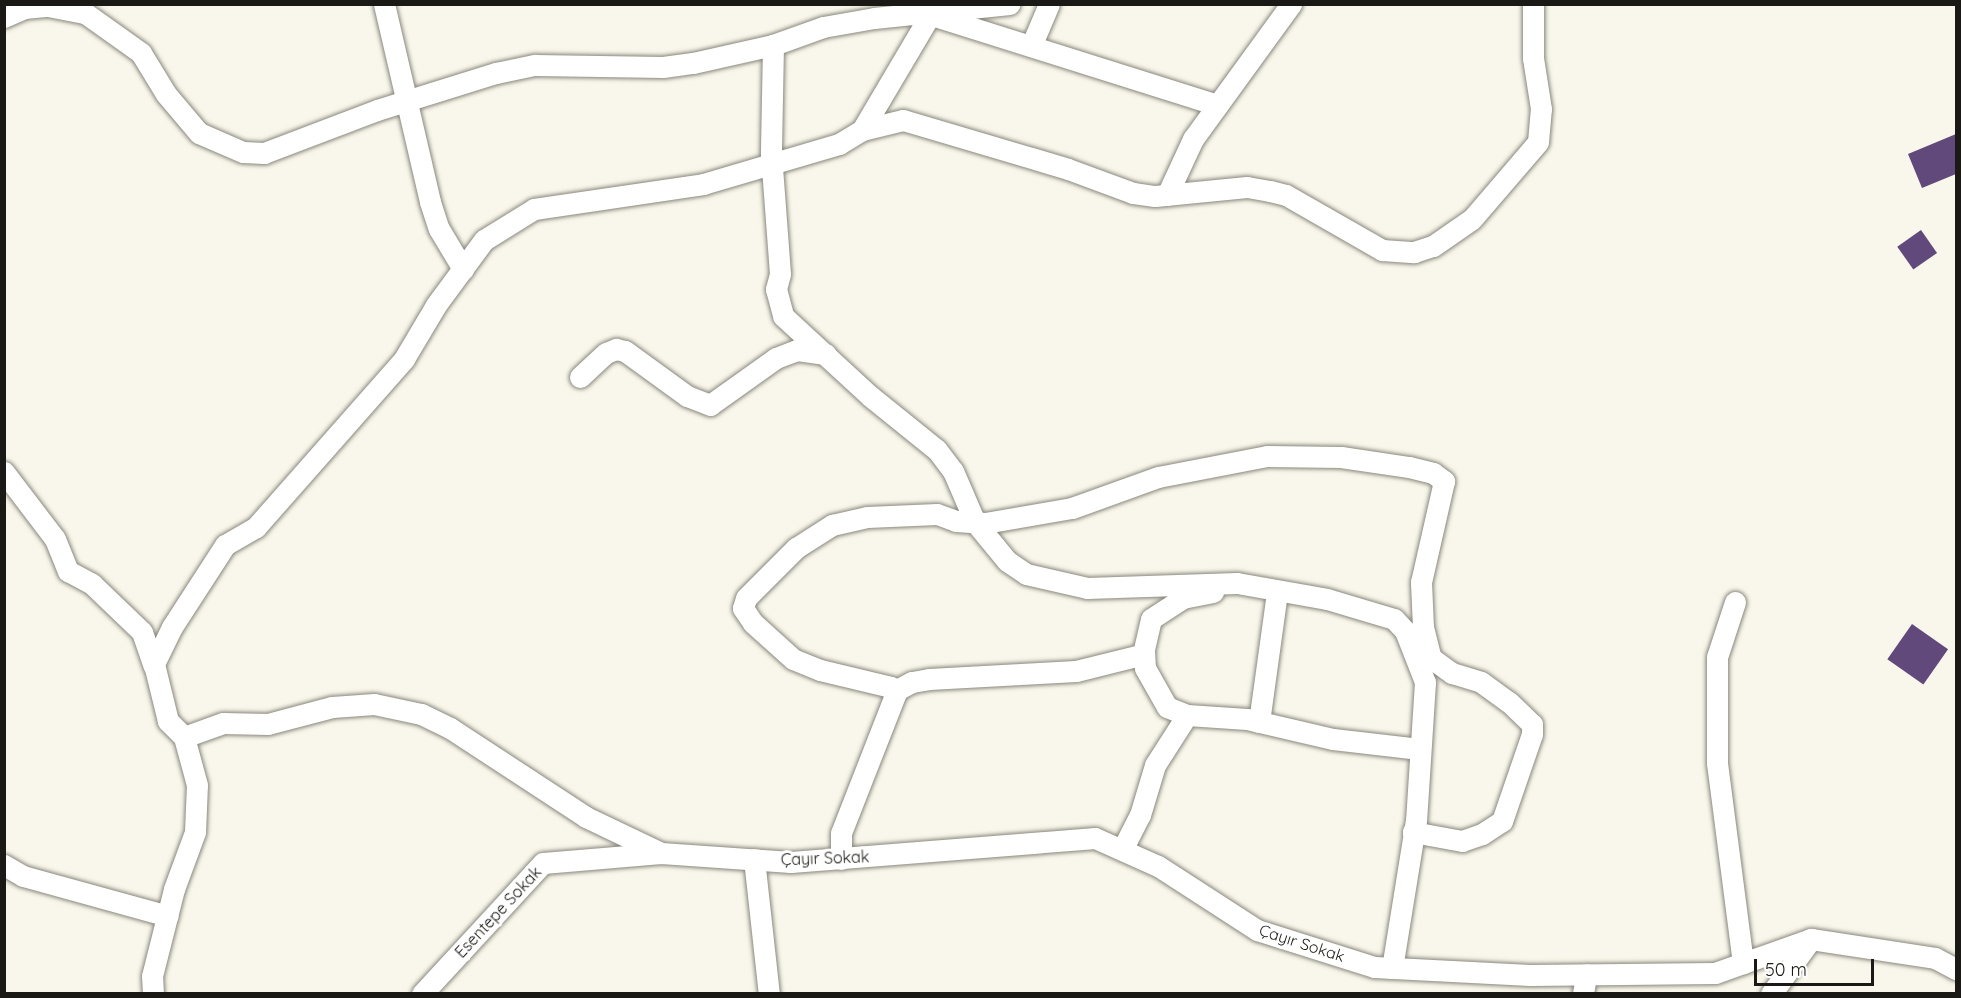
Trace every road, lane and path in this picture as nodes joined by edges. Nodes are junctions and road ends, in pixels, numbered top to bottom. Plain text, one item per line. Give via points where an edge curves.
1 (384, 4) edge
2 (1009, 4) edge
3 (1049, 4) edge
4 (1291, 4) edge
5 (1533, 4) edge
6 (930, 15) junction
7 (4, 17) edge
8 (1032, 44) junction
9 (773, 45) junction
10 (409, 101) junction
11 (1217, 105) junction
12 (862, 130) junction
13 (772, 164) junction
14 (1167, 195) junction
15 (463, 268) junction
16 (826, 354) junction
17 (580, 377) dead end
18 (4, 472) edge
19 (975, 522) junction
20 (1268, 590) junction
21 (1735, 602) dead end
22 (1144, 654) junction
23 (154, 666) junction
24 (893, 692) junction
25 (1187, 715) junction
26 (1259, 722) junction
27 (184, 737) junction
28 (1419, 749) junction
29 (1413, 832) junction
30 (1124, 848) junction
31 (661, 853) junction
32 (754, 859) junction
33 (841, 859) junction
34 (4, 865) edge
35 (168, 916) junction
36 (1811, 939) junction
37 (1743, 963) junction
38 (1392, 968) junction
39 (1956, 969) edge
40 (1502, 983) edge
41 (1585, 984) edge
42 (153, 993) edge
43 (422, 993) edge
44 (768, 993) edge
45 (1771, 993) edge

1 - 10 street
2 - 6 street
3 - 8 street
4 - 11 street
5 - 14 street via 1533,58 1542,109 1538,142 1472,219 1433,246 1414,252 1382,250 1286,195 1270,190 1247,187
6 - 8 street
6 - 9 street via 891,16 823,27
6 - 12 street
7 - 10 street via 24,8 48,6 85,13 141,53 166,94 199,133 243,152 264,153
8 - 11 street via 1124,78
9 - 10 street via 663,67 535,65 496,73
9 - 13 street
10 - 15 street via 430,202 439,229
11 - 14 street via 1193,139
12 - 13 street via 839,144
12 - 14 street via 903,120 1134,193
13 - 15 street via 703,184 534,209 484,240
13 - 16 street via 780,274 777,303 793,328
15 - 23 street via 404,358 256,527 225,545 172,627
16 - 17 street via 797,350 776,358 710,405 687,396 625,351 616,349 593,362
16 - 19 street via 937,450 953,471
18 - 23 street via 55,538 68,571 92,584 142,632
19 - 20 street via 1007,561 1026,574 1047,581 1087,588 1237,583
19 - 24 street via 937,514 892,513 832,525 796,548 746,598 743,608 753,623 793,659 820,670 891,687
19 - 29 street via 1072,508 1158,477 1267,456 1341,457 1433,473 1444,481 1422,582 1423,627 1431,658 1452,673 1481,682 1509,702 1532,724 1532,734 1502,821 1462,841
20 - 22 street via 1206,593 1167,605 1151,619
20 - 26 street
20 - 28 street via 1327,599 1394,619 1405,632 1425,682
21 - 37 street via 1717,657 1717,763
22 - 24 street via 1076,671 929,679
22 - 25 street via 1145,668 1167,707
23 - 27 street via 168,721
24 - 33 street via 892,706 861,773 840,833
25 - 26 street
25 - 30 street via 1155,765 1140,815
26 - 28 street via 1333,739
27 - 31 street via 223,723 268,724 332,707 374,704 422,714 450,728 586,817
27 - 35 street via 197,785 195,832
28 - 29 street
29 - 38 street
30 - 33 street, Çayır Sokak via 1095,838
30 - 38 street, Çayır Sokak via 1257,930 1374,967
31 - 32 street, Çayır Sokak
31 - 43 street, Esentepe Sokak via 543,863
32 - 33 street, Çayır Sokak
32 - 44 street
34 - 35 street via 23,876
35 - 42 street via 152,976
36 - 37 street, Çayır Sokak
36 - 39 street, Çayır Sokak via 1935,958
36 - 45 street
37 - 41 street, Çayır Sokak via 1715,973
38 - 40 street, Çayır Sokak
40 - 41 street, Çayır Sokak

